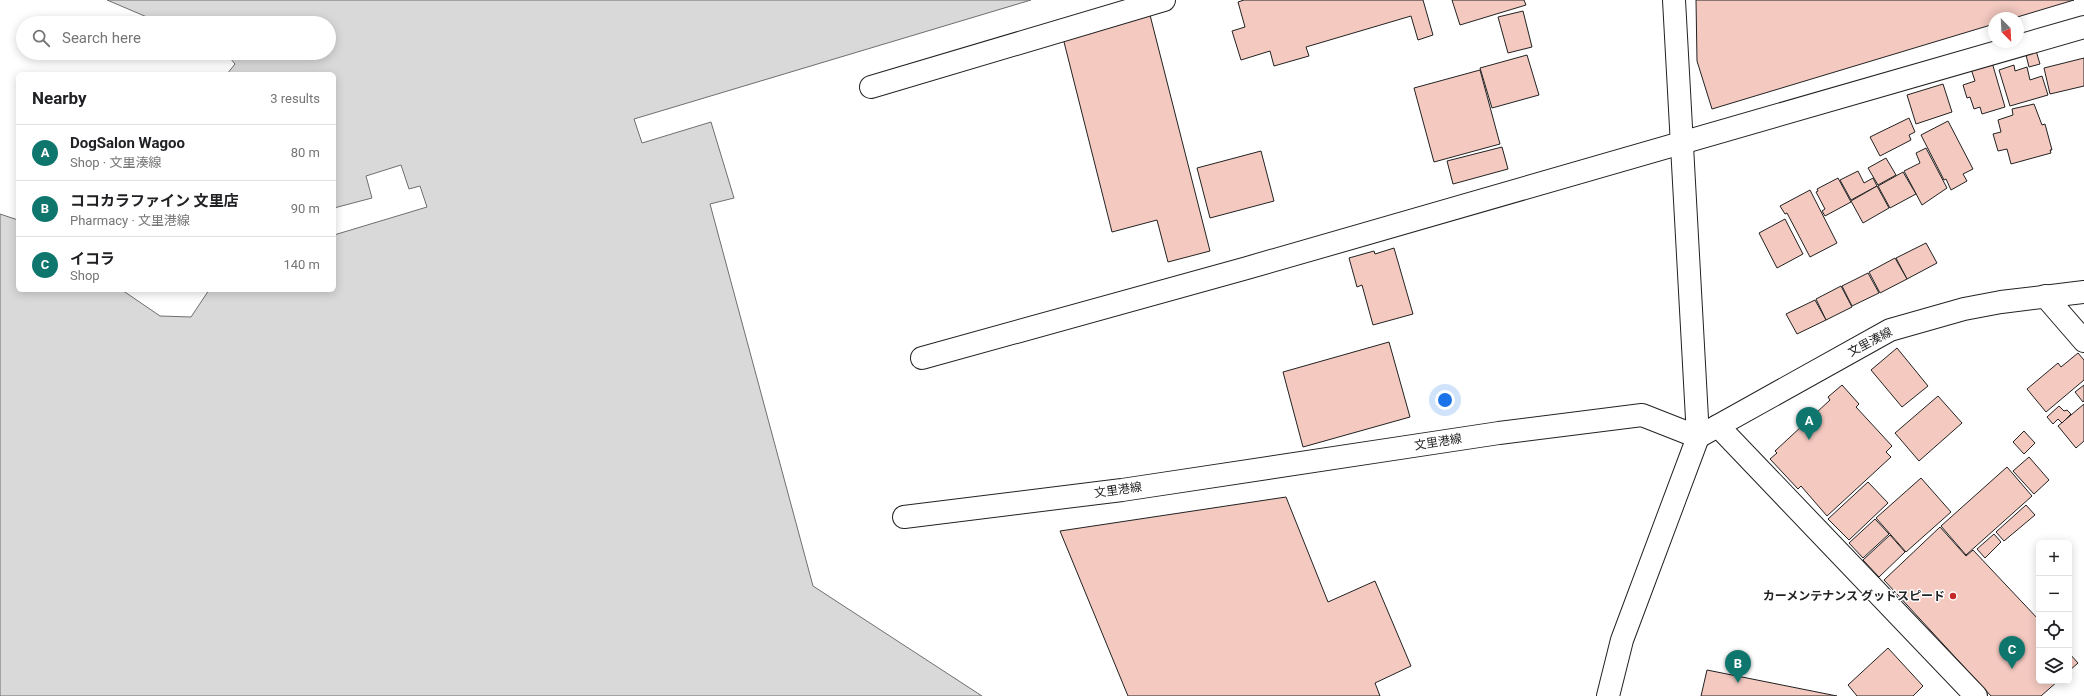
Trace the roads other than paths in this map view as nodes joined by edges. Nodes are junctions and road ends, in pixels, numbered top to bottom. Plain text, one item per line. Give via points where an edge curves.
1 (1164, 0) edge
2 (1674, 0) edge
3 (2084, 27) edge
4 (871, 87) dead end
5 (1681, 143) junction
6 (2084, 292) edge
7 (2045, 296) junction
8 (2084, 341) edge
9 (922, 358) dead end
10 (1718, 426) junction
11 (1698, 437) junction
12 (904, 516) dead end
13 (1608, 696) edge
14 (1976, 696) edge

1 - 4 street
2 - 5 street
3 - 5 street
5 - 9 street
5 - 11 street
6 - 7 street, 文里湊線
7 - 8 street
7 - 10 street, 文里湊線 via 1964,309 1890,330
10 - 11 street, 文里湊線
10 - 14 street
11 - 12 street, 文里港線 via 1642,415 1499,433 1122,490
11 - 13 street via 1622,640

